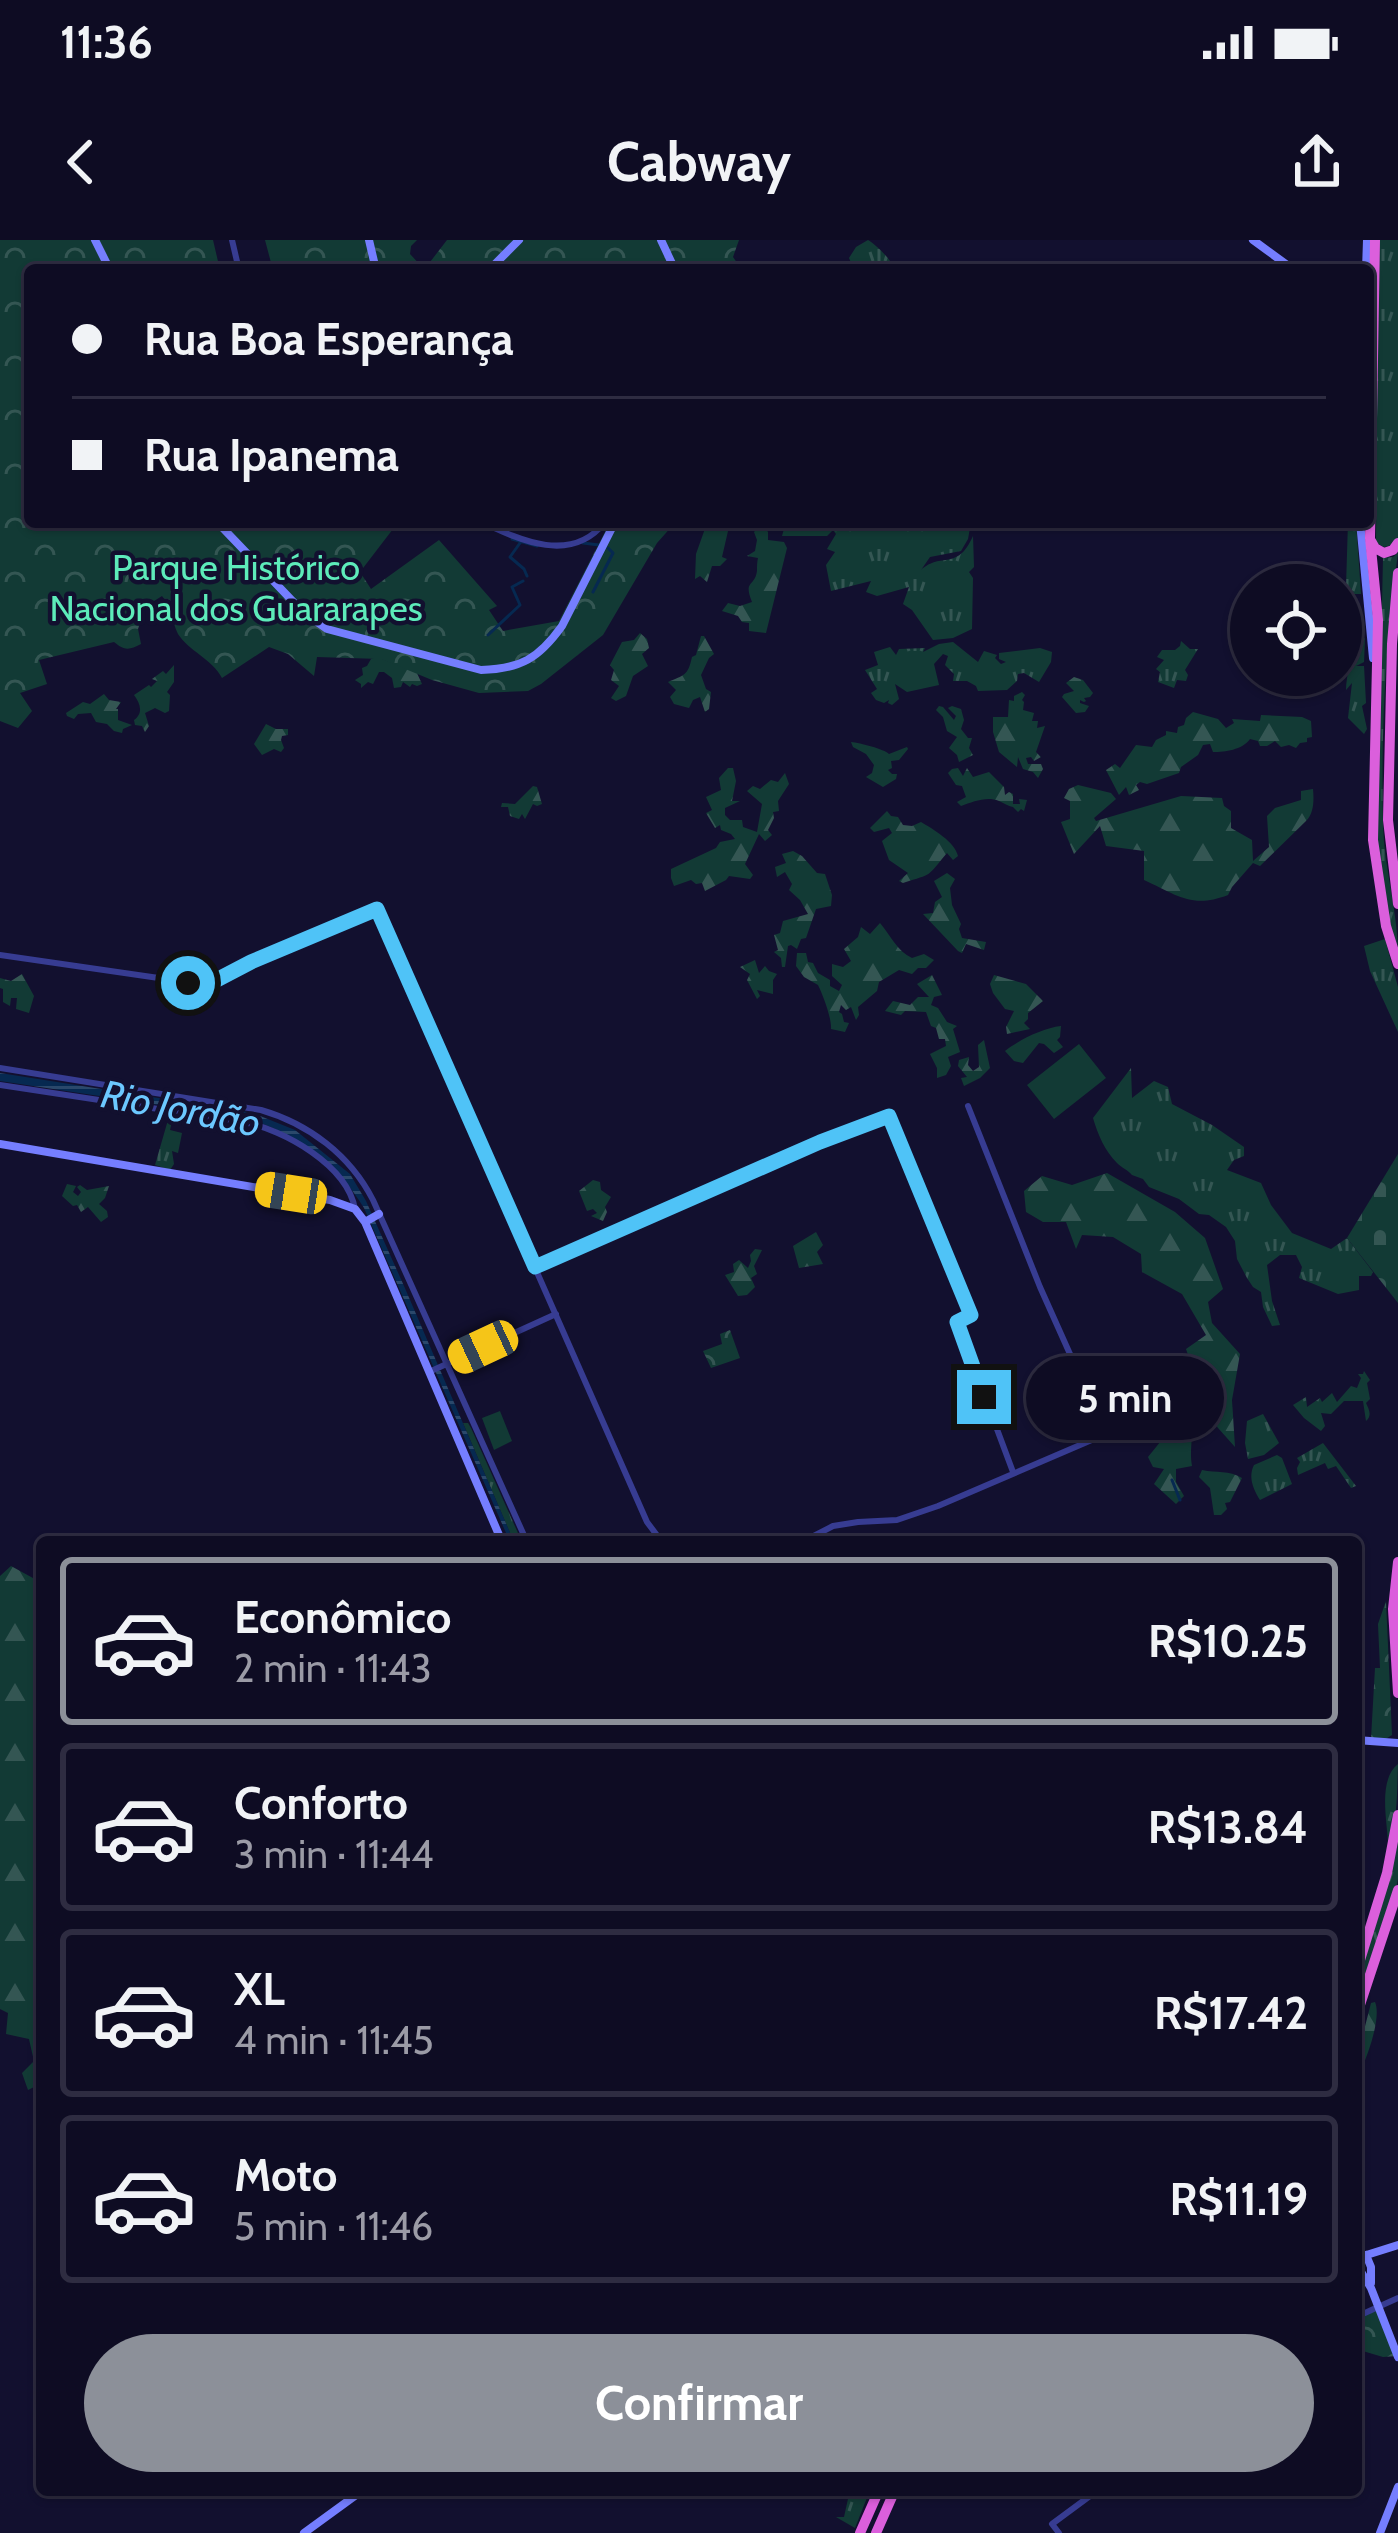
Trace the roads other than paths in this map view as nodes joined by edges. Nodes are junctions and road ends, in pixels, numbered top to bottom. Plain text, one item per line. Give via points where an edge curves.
1 (519, 240) edge
2 (1253, 240) edge
3 (495, 264) edge
4 (1286, 264) edge
5 (224, 528) edge
6 (494, 528) edge
7 (600, 528) edge
8 (612, 528) edge
9 (1361, 528) edge
10 (1370, 528) edge
11 (1370, 538) junction
12 (1398, 543) edge
13 (1398, 573) edge
14 (1377, 686) junction
15 (1398, 904) edge
16 (0, 955) edge
17 (1398, 964) edge
18 (0, 1068) edge
19 (0, 1085) edge
20 (968, 1106) dead end
21 (0, 1144) edge
22 (355, 1209) junction
23 (378, 1214) junction
24 (366, 1221) junction
25 (535, 1267) junction
26 (556, 1314) junction
27 (446, 1364) junction
28 (430, 1371) junction
29 (1012, 1472) junction
30 (499, 1536) edge
31 (524, 1536) edge
32 (658, 1536) edge
33 (814, 1536) edge
34 (1398, 1562) edge
35 (1398, 1693) edge
36 (1362, 1740) edge
37 (1398, 1743) edge
38 (1398, 1815) edge
39 (1398, 1890) edge
40 (1362, 1954) edge
41 (1362, 1999) edge
42 (1398, 2245) edge
43 (1387, 2248) junction
44 (1362, 2259) edge
45 (1362, 2265) edge
46 (1362, 2265) edge
47 (1368, 2276) junction
48 (1398, 2298) edge
49 (1377, 2306) junction
50 (1362, 2314) edge
51 (1398, 2357) edge
52 (1398, 2487) edge
53 (355, 2496) edge
54 (876, 2496) edge
55 (892, 2496) edge
56 (1090, 2496) edge
57 (304, 2533) edge
58 (860, 2533) edge
59 (876, 2533) edge
60 (1059, 2533) edge
61 (1380, 2533) edge

1 - 3 main road
2 - 4 main road
5 - 8 main road via 327,629 481,670 518,664 551,641
6 - 7 street via 546,546 580,542
9 - 14 main road
10 - 11 highway
11 - 12 highway via 1384,553
11 - 14 highway
13 - 15 highway via 1388,820
14 - 17 highway via 1373,840
16 - 25 street via 207,985 377,909
18 - 23 street via 286,1119 349,1163
19 - 22 street via 274,1130 336,1174
20 - 29 street via 1101,1436
21 - 22 main road
22 - 24 main road
23 - 24 main road
23 - 27 street
24 - 28 main road
25 - 26 street
25 - 29 street via 889,1116 971,1315 957,1322
26 - 27 street
26 - 32 street
27 - 28 street
27 - 31 street
28 - 30 main road
29 - 33 street via 897,1520 833,1526
34 - 35 highway
36 - 37 main road
38 - 40 highway
39 - 41 highway
42 - 43 main road
43 - 44 main road
43 - 47 main road
45 - 47 main road
46 - 47 main road
47 - 49 main road
48 - 49 street
49 - 50 street
49 - 51 main road
52 - 61 main road
53 - 57 main road
54 - 58 highway
55 - 59 highway
56 - 60 street via 1052,2524

